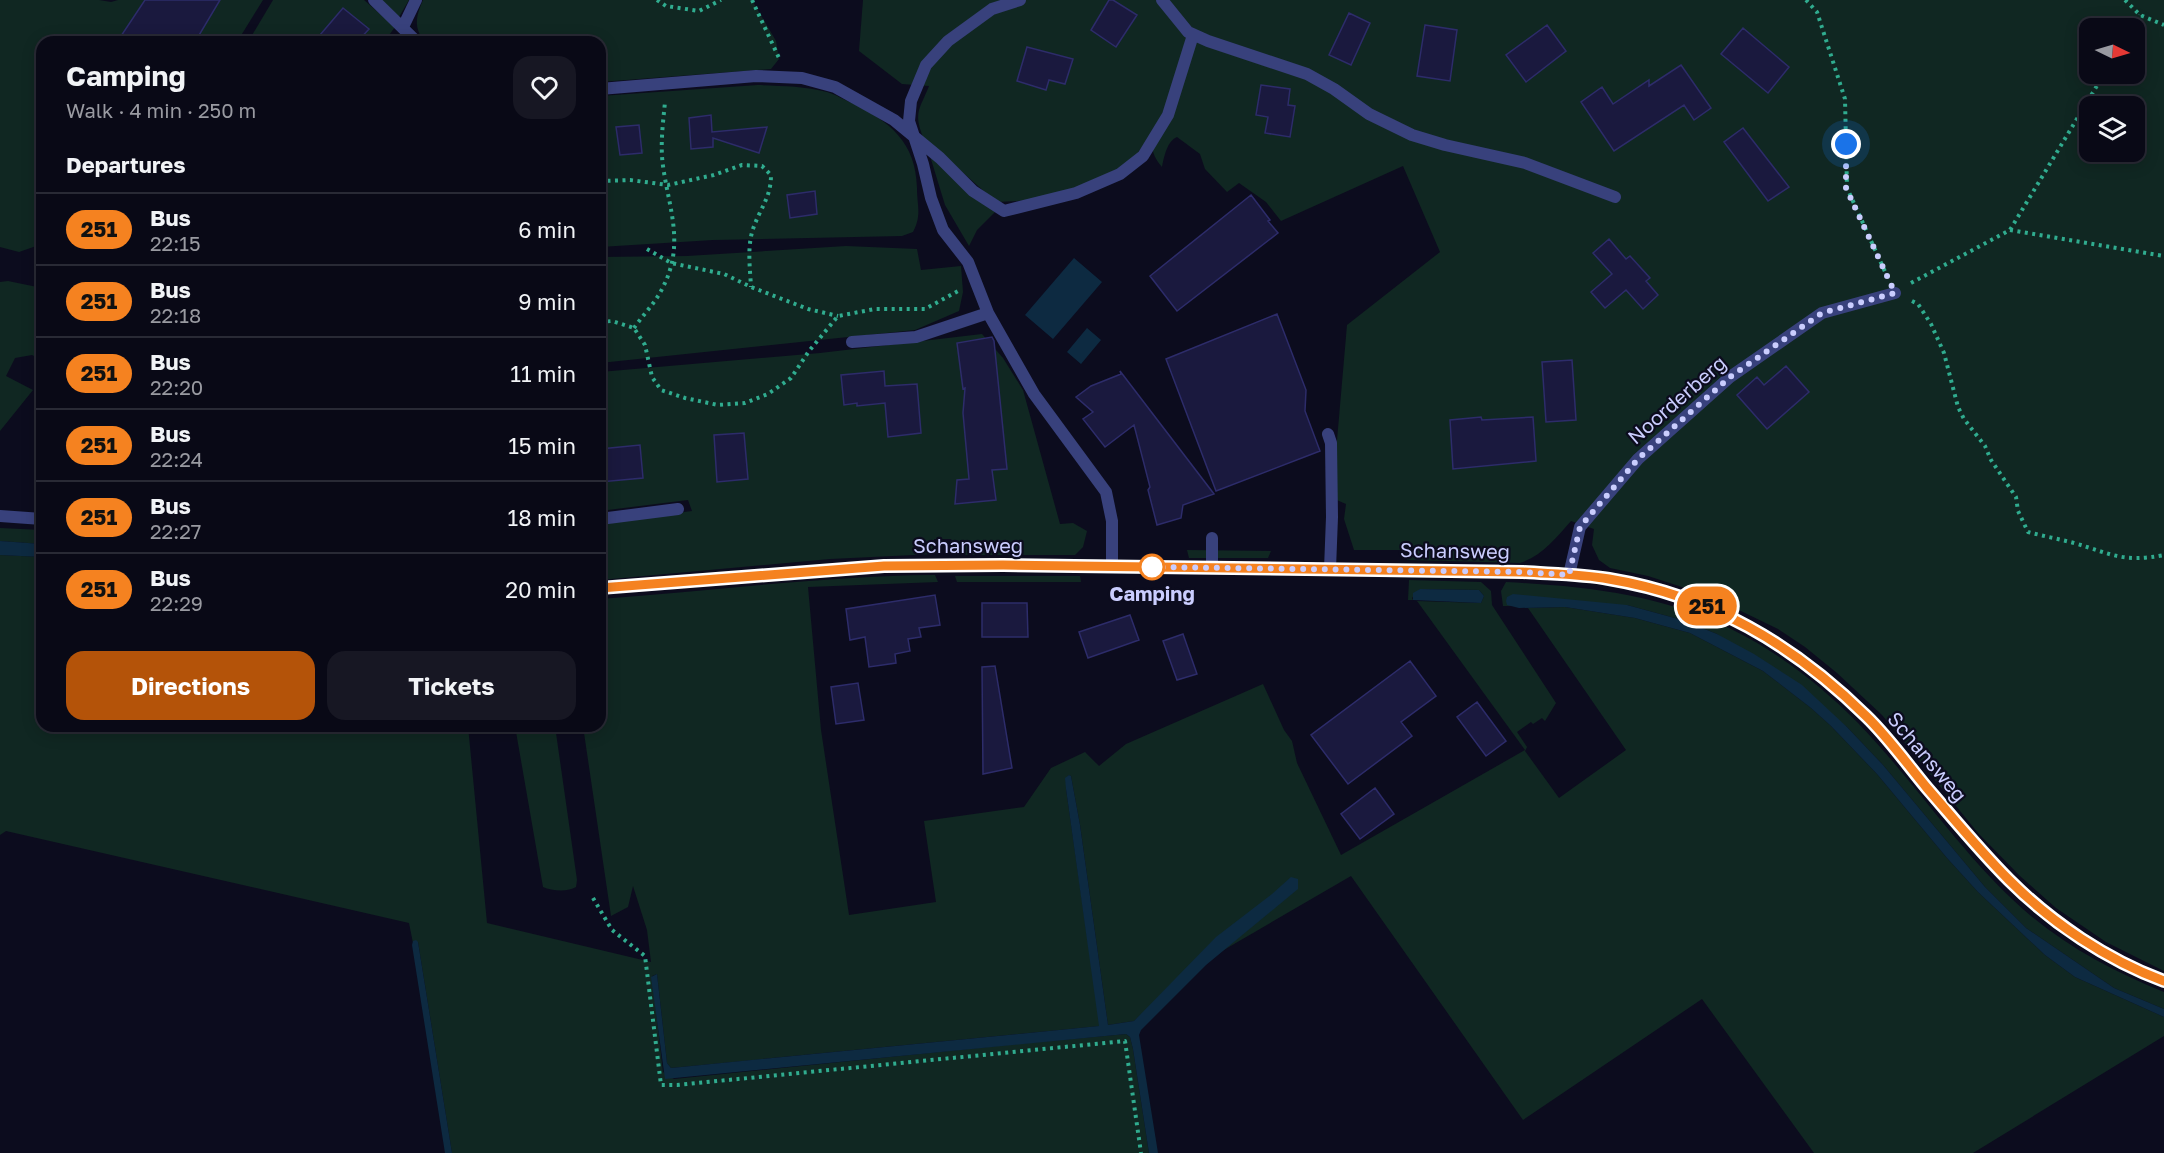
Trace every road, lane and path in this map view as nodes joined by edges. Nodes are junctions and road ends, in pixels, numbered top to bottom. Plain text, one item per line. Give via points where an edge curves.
1 (374, 0) edge
2 (416, 0) edge
3 (657, 0) edge
4 (721, 0) edge
5 (752, 0) edge
6 (1020, 0) edge
7 (1162, 0) edge
8 (1806, 0) edge
9 (2125, 0) edge
10 (2140, 15) junction
11 (2138, 18) edge
12 (2164, 25) edge
13 (403, 27) junction
14 (1193, 35) junction
15 (411, 36) edge
16 (794, 78) junction
17 (666, 83) junction
18 (2098, 84) edge
19 (606, 88) edge
20 (914, 139) junction
21 (606, 181) edge
22 (668, 185) junction
23 (1615, 197) dead end
24 (2010, 230) junction
25 (647, 249) dead end
26 (2164, 256) edge
27 (671, 264) junction
28 (977, 281) junction
29 (751, 287) junction
30 (1895, 293) junction
31 (988, 313) junction
32 (838, 316) junction
33 (606, 322) edge
34 (634, 328) junction
35 (852, 342) dead end
36 (1328, 434) dead end
37 (678, 509) dead end
38 (0, 516) edge
39 (606, 518) edge
40 (36, 519) edge
41 (1212, 538) dead end
42 (2164, 555) edge
43 (1112, 566) junction
44 (1212, 567) junction
45 (1330, 569) junction
46 (1569, 575) junction
47 (606, 588) edge
48 (593, 898) dead end
49 (2164, 981) edge
50 (1141, 1153) edge

1 - 13 street
2 - 13 street
3 - 4 path via 666,6 699,11
5 - 16 path via 780,60
6 - 20 street via 992,9 948,41 926,65 911,101 909,121
7 - 14 street
8 - 30 path via 1817,12 1845,99 1846,188
9 - 10 path
10 - 11 path
10 - 12 path
13 - 15 street
14 - 20 street via 1168,115 1143,156 1120,174 1076,194 1004,211 974,191
14 - 23 street via 1307,74 1369,114 1412,135 1525,163
16 - 17 street via 756,76
16 - 20 street via 835,87 886,114
17 - 19 street
17 - 22 path via 662,137
18 - 24 path
20 - 28 street via 944,230
21 - 22 path
22 - 27 path via 674,218
22 - 29 path via 742,165 762,166 771,175 771,189 752,231
24 - 26 path
24 - 30 path
25 - 27 path
27 - 29 path via 724,274
27 - 34 path via 663,287
28 - 31 street
28 - 32 path via 925,309 875,309
29 - 32 path
30 - 42 path via 1918,304 1931,324 1944,353 1961,413 2016,497 2028,532 2121,558 2140,560
30 - 46 street, Noorderberg via 1822,313 1730,377 1638,459 1580,527
31 - 35 street via 916,337
31 - 43 street via 1034,394 1106,492 1112,521
32 - 34 path via 791,378 745,404 718,405 661,390 652,377 645,345
33 - 34 path
36 - 45 street
37 - 39 street
38 - 40 street
41 - 44 street
43 - 44 street, Schansweg
43 - 47 street, Schansweg via 884,566
44 - 45 street, Schansweg
45 - 46 street, Schansweg
46 - 49 street, Schansweg via 1661,591 1711,608 1788,649 1867,717 2009,881 2056,921 2096,948
48 - 50 path via 612,930 645,956 661,1084 1125,1041

